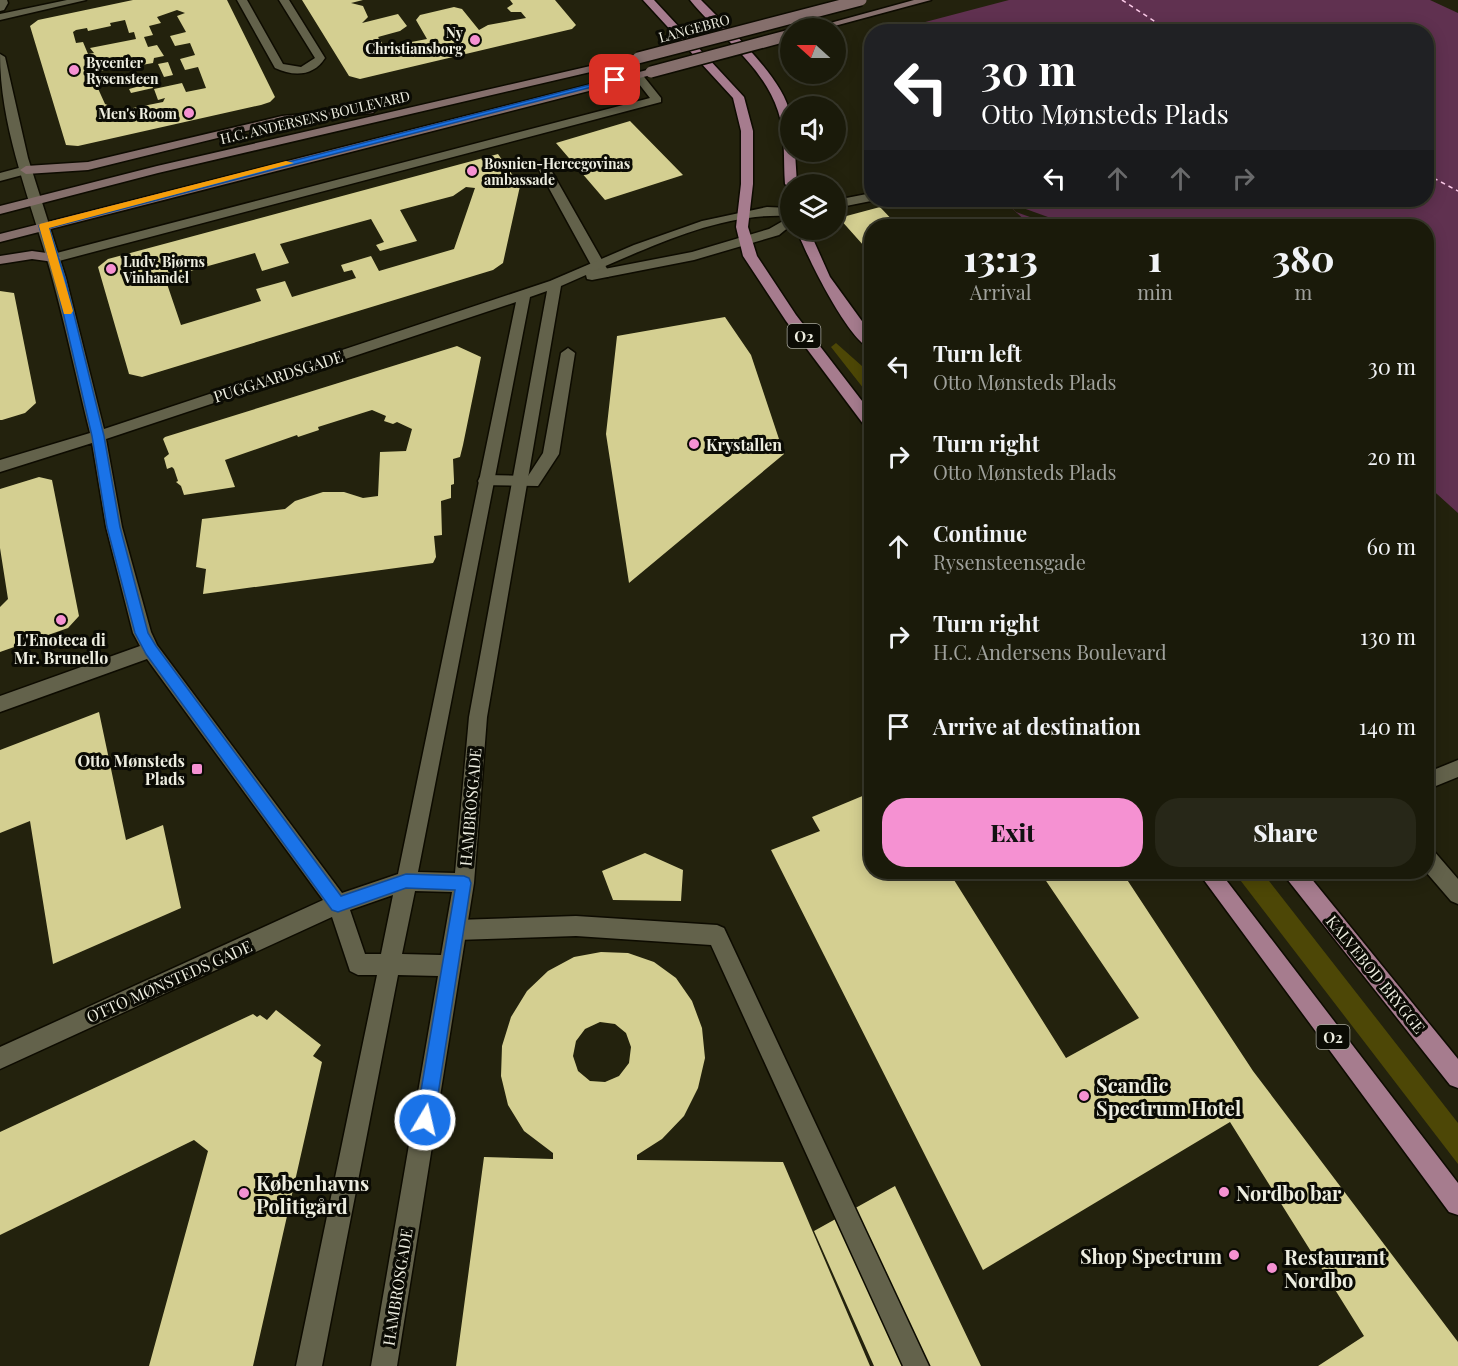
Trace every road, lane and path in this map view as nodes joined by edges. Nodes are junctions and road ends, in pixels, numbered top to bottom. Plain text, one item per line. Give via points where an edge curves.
1 (2, 0) edge
2 (81, 0) edge
3 (242, 0) edge
4 (284, 0) edge
5 (648, 0) edge
6 (695, 0) edge
7 (861, 0) edge
8 (926, 0) edge
9 (0, 8) edge
10 (0, 18) edge
11 (846, 21) edge
12 (780, 38) edge
13 (0, 57) edge
14 (638, 58) joint
15 (637, 75) junction
16 (424, 107) junction
17 (26, 170) junction
18 (546, 170) dead end
19 (790, 174) edge
20 (0, 177) edge
21 (864, 199) edge
22 (35, 201) junction
23 (846, 202) edge
24 (0, 210) edge
25 (780, 211) edge
26 (742, 214) junction
27 (43, 226) junction
28 (780, 228) edge
29 (0, 238) edge
30 (806, 240) edge
31 (745, 241) junction
32 (54, 258) junction
33 (0, 260) edge
34 (600, 269) junction
35 (555, 284) junction
36 (524, 294) junction
37 (864, 335) edge
38 (568, 353) dead end
39 (864, 414) edge
40 (98, 436) junction
41 (0, 466) edge
42 (486, 481) junction
43 (520, 482) junction
44 (151, 650) junction
45 (0, 704) edge
46 (1458, 768) edge
47 (1434, 778) edge
48 (1434, 866) edge
49 (1213, 879) edge
50 (1300, 879) edge
51 (406, 881) junction
52 (464, 883) junction
53 (1458, 894) edge
54 (338, 904) junction
55 (456, 930) junction
56 (390, 965) junction
57 (451, 966) junction
58 (0, 1058) edge
59 (1458, 1077) edge
60 (1458, 1203) edge
61 (309, 1366) edge
62 (384, 1366) edge
63 (916, 1366) edge

1 - 9 street
2 - 10 street
3 - 4 street via 279,66 289,70 309,68 320,58
5 - 26 main road, O2 via 732,88 742,107 747,131
6 - 19 main road via 777,94 787,124
7 - 14 street, LANGEBRO, bridge
8 - 11 street
12 - 15 street, LANGEBRO, bridge
13 - 17 street
14 - 16 street, H.C. ANDERSENS BOULEVARD
15 - 27 street
15 - 32 street via 657,100
16 - 17 street via 303,115 88,166
16 - 22 street, H.C. ANDERSENS BOULEVARD
17 - 20 street
17 - 22 street
18 - 34 street
21 - 23 street
22 - 24 street, H.C. ANDERSENS BOULEVARD
22 - 27 street
25 - 26 street, PUGGAARDSGADE
26 - 31 main road, O2
26 - 34 street, PUGGAARDSGADE via 692,229
27 - 29 street
27 - 32 street
28 - 31 street, PUGGAARDSGADE
30 - 37 main road via 835,299
31 - 34 street, PUGGAARDSGADE via 694,256
31 - 39 main road, O2 via 757,268 785,310
32 - 33 street via 32,255
32 - 40 street
34 - 35 street, PUGGAARDSGADE
35 - 36 street, PUGGAARDSGADE
35 - 43 street, HAMBROSGADE
36 - 40 street, PUGGAARDSGADE
36 - 42 street
38 - 43 street via 551,454 532,482
40 - 41 street, PUGGAARDSGADE
40 - 44 street via 114,527 142,633
42 - 43 street
42 - 51 street
43 - 52 street, HAMBROSGADE via 478,717
44 - 45 street
44 - 54 street
46 - 47 street
48 - 53 street
49 - 60 main road, O2
50 - 59 main road, KALVEBOD BRYGGE
51 - 52 street
51 - 54 street
51 - 56 street
52 - 55 street, HAMBROSGADE
54 - 56 street via 358,964
54 - 58 street, OTTO MØNSTEDS GADE
55 - 57 street, HAMBROSGADE
55 - 63 street via 576,926 717,935
56 - 57 street
56 - 61 street
57 - 62 street, HAMBROSGADE

